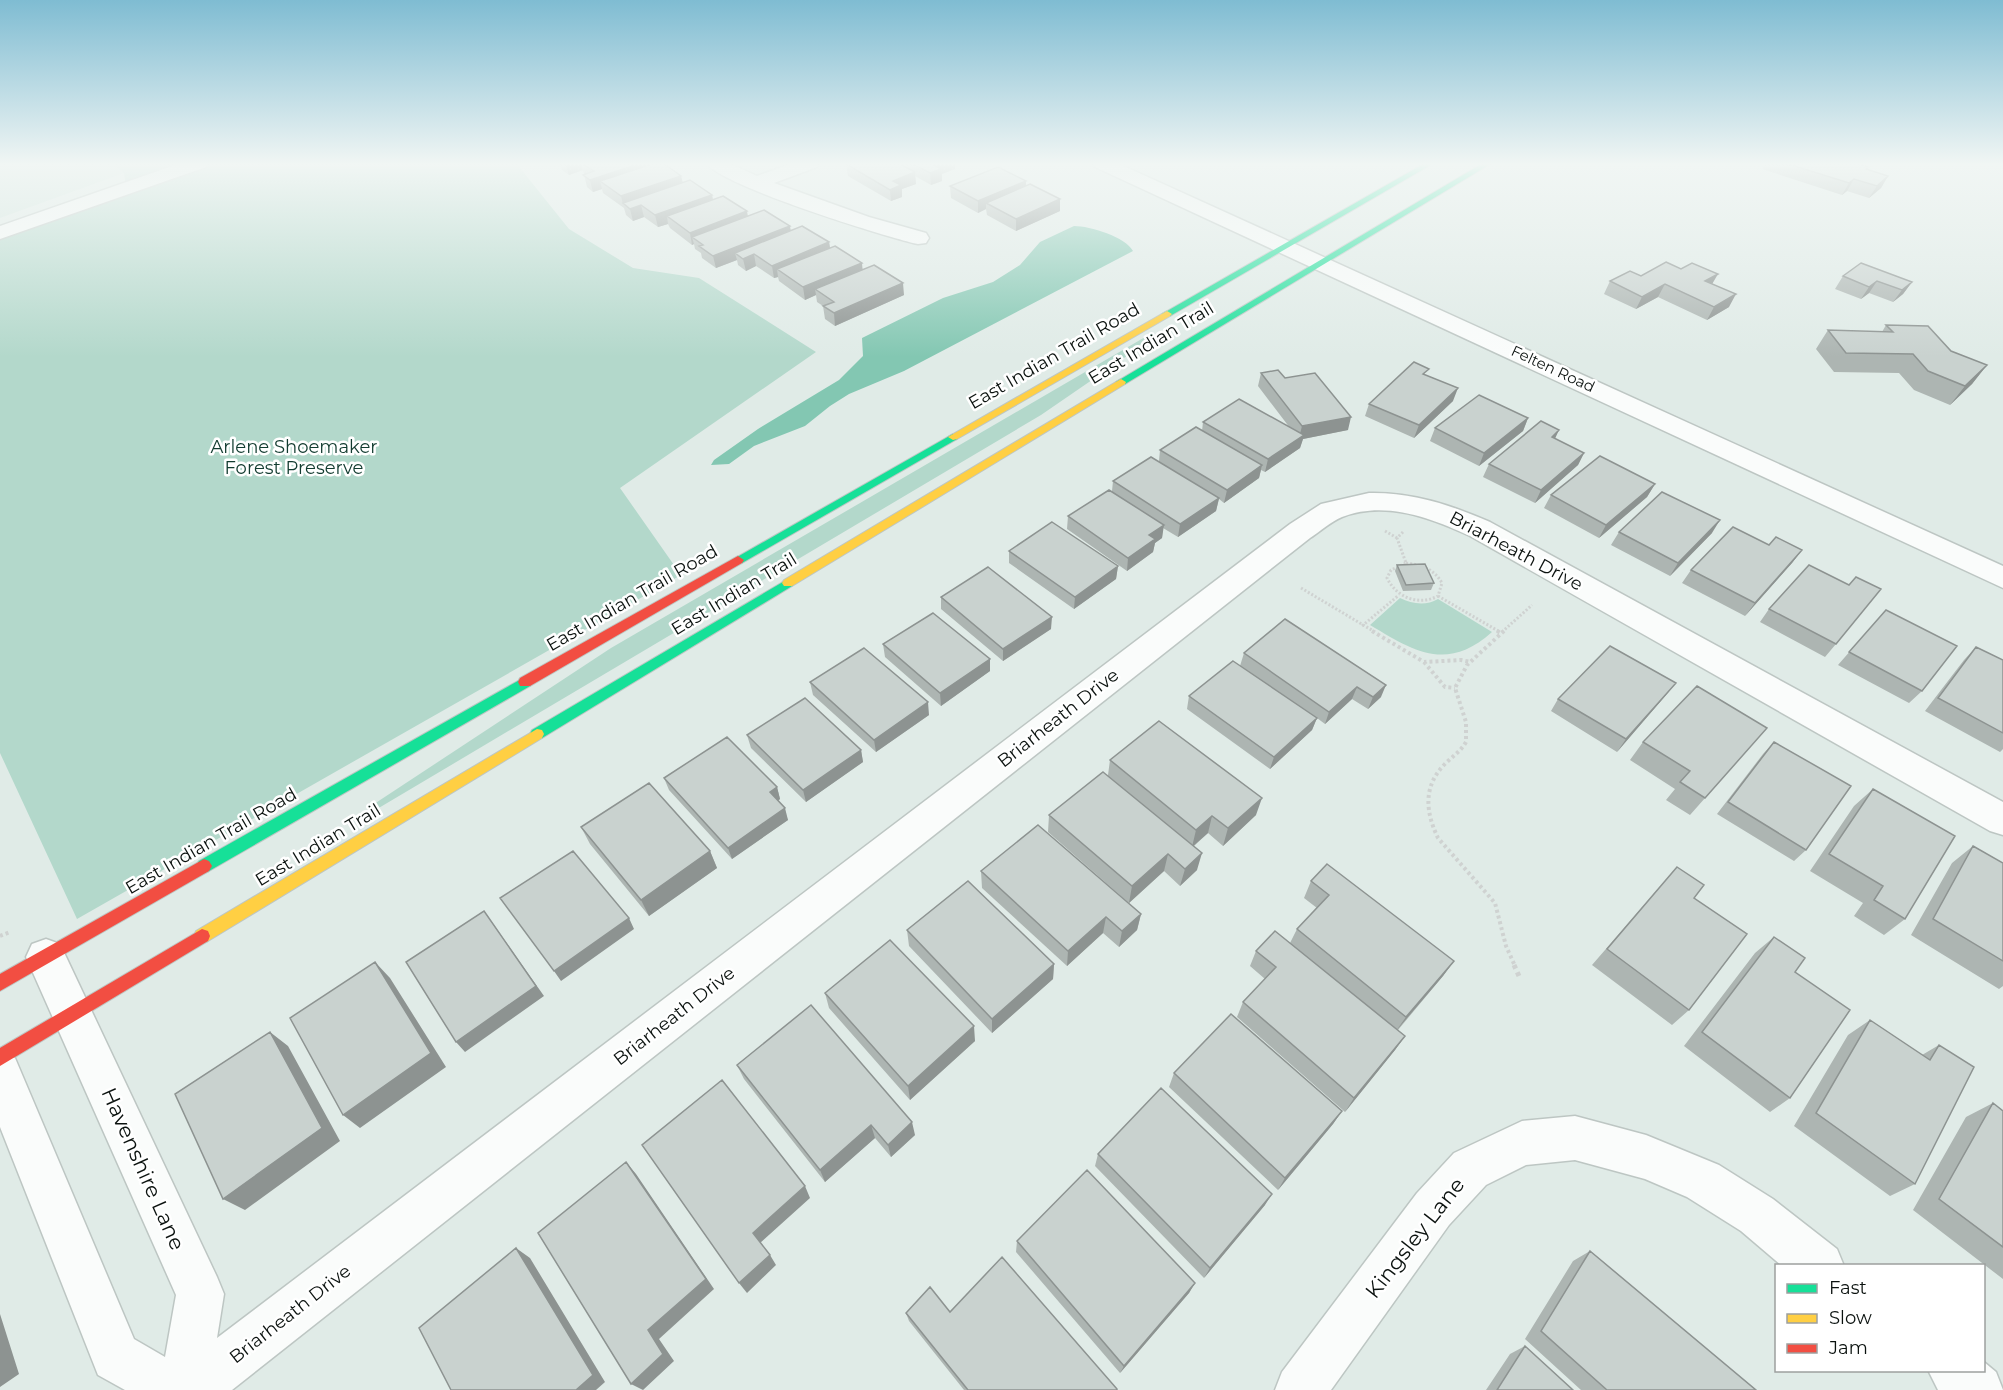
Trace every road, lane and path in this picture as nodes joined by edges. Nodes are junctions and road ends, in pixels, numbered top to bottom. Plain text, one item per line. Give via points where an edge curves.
1 (15, 228) edge
2 (883, 228) edge
3 (1243, 228) edge
4 (1315, 228) edge
5 (1379, 228) edge
6 (0, 233) edge
7 (918, 238) dead end
8 (1283, 246) junction
9 (1320, 263) junction
10 (1378, 528) dead end
11 (1407, 529) dead end
12 (1397, 538) junction
13 (1406, 563) junction
14 (2003, 578) edge
15 (1301, 588) dead end
16 (1399, 595) junction
17 (1438, 596) junction
18 (1532, 605) dead end
19 (1362, 626) junction
20 (1501, 633) junction
21 (1424, 662) junction
22 (1471, 662) junction
23 (1455, 688) junction
24 (2003, 820) edge
25 (46, 957) junction
26 (1520, 976) dead end
27 (0, 983) edge
28 (73, 1013) junction
29 (0, 1058) edge
30 (0, 1073) edge
31 (1818, 1264) edge
32 (1954, 1372) edge
33 (173, 1390) edge
34 (184, 1390) edge
35 (191, 1390) edge
36 (1300, 1390) edge
37 (1978, 1390) edge

1 - 6 street
2 - 7 street
3 - 8 street, Felten Road
4 - 8 main road
5 - 9 main road, East Indian Trail
8 - 9 street, Felten Road
8 - 25 main road, East Indian Trail Road
9 - 14 street, Felten Road
9 - 28 main road, East Indian Trail
10 - 12 path
11 - 12 path
12 - 13 path
13 - 16 path via 1388,574 1390,587
13 - 17 path via 1425,567 1439,577 1442,589
15 - 19 path
16 - 17 path via 1420,601
16 - 19 path
17 - 20 path
18 - 20 path
19 - 21 path
20 - 22 path
21 - 22 path
21 - 23 path via 1445,687
22 - 23 path
23 - 26 path via 1467,730 1466,742 1430,782 1427,810 1443,845 1466,866 1495,903 1503,921 1505,942
24 - 35 street, Briarheath Drive via 1446,513 1386,501 1330,511 1290,538
25 - 27 main road, East Indian Trail Road
25 - 28 street, Havenshire Lane
28 - 29 main road, East Indian Trail
28 - 34 street, Havenshire Lane via 200,1294
30 - 33 street via 116,1357
31 - 36 street, Kingsley Lane via 1757,1215 1703,1180 1646,1157 1575,1138 1522,1143 1470,1169 1433,1209
32 - 37 street

